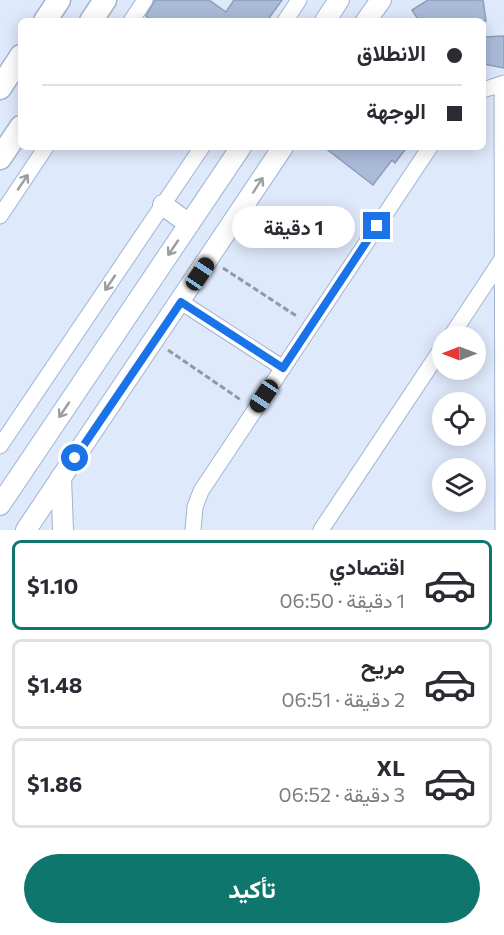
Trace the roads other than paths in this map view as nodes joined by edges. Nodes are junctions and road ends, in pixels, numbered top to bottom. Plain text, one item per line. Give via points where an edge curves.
1 (59, 0) edge
2 (105, 0) edge
3 (145, 0) edge
4 (299, 0) edge
5 (381, 0) edge
6 (47, 18) edge
7 (93, 18) edge
8 (133, 18) edge
9 (287, 18) edge
10 (368, 18) edge
11 (18, 61) edge
12 (503, 84) edge
13 (0, 88) edge
14 (486, 89) edge
15 (18, 131) edge
16 (44, 150) edge
17 (199, 150) edge
18 (239, 150) edge
19 (281, 150) edge
20 (428, 150) edge
21 (0, 158) edge
22 (163, 205) junction
23 (0, 216) edge
24 (189, 224) junction
25 (502, 258) junction
26 (181, 302) junction
27 (458, 326) edge
28 (432, 363) edge
29 (283, 368) junction
30 (0, 446) edge
31 (61, 477) junction
32 (0, 506) edge
33 (26, 530) edge
34 (63, 530) edge
35 (193, 530) edge
36 (321, 530) edge
37 (503, 530) edge

1 - 6 main road
2 - 7 main road
3 - 8 street
4 - 9 street
5 - 10 street
11 - 13 main road
12 - 14 street
12 - 25 street
15 - 21 main road
23 -> 16 street
17 - 22 street
18 - 24 street
26 -> 19 street
20 - 29 street
22 - 24 street
22 -> 30 street
24 -> 32 street
25 - 27 street
25 - 37 street
26 - 29 street
26 - 31 street
28 - 36 street
29 - 35 street via 201,491
31 - 33 street
31 - 34 street

